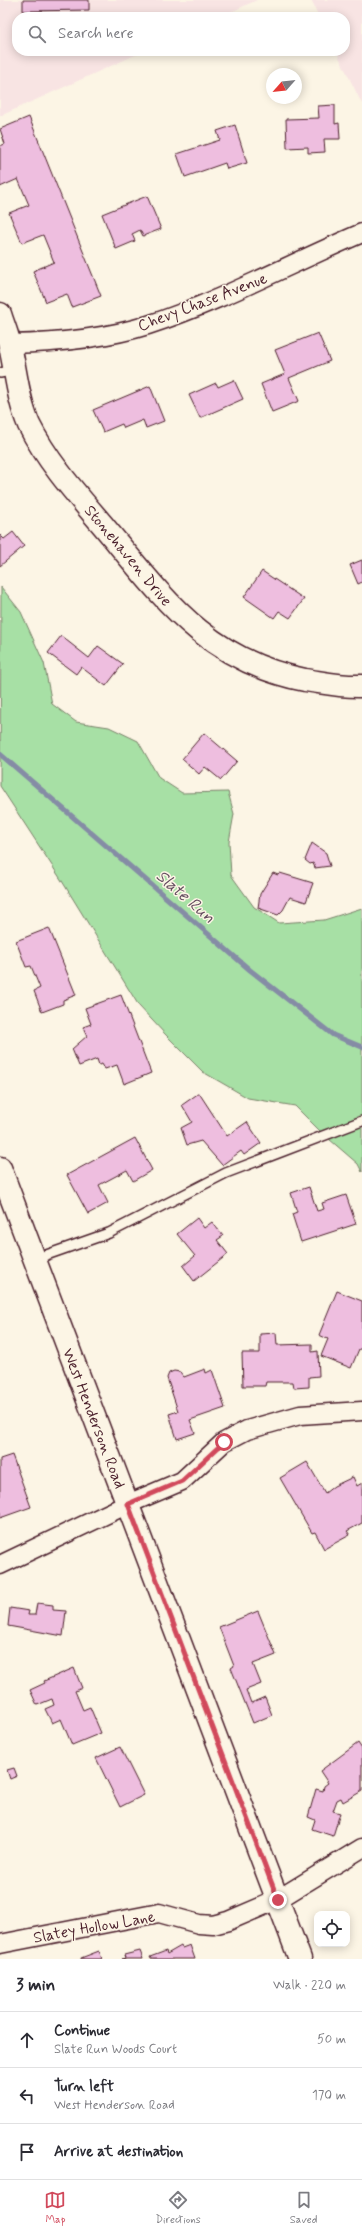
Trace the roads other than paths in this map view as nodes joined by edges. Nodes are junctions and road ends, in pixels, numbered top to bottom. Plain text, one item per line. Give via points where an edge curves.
1 (362, 233) edge
2 (0, 314) edge
3 (10, 344) junction
4 (7, 372) edge
5 (362, 686) edge
6 (362, 1121) edge
7 (0, 1168) edge
8 (35, 1259) junction
9 (362, 1411) edge
10 (128, 1504) junction
11 (0, 1564) edge
12 (362, 1848) edge
13 (278, 1900) junction
14 (0, 1944) edge
15 (300, 1959) edge

1 - 3 street, Chevy Chase Avenue via 224,296 147,325 95,337
2 - 3 main road, Stonehaven Drive
3 - 4 main road, Stonehaven Drive
4 - 5 main road, Stonehaven Drive via 44,451 82,501 178,614 210,640 260,668 343,687
6 - 8 lane via 226,1174 109,1233
7 - 8 main road, West Henderson Road
8 - 10 main road, West Henderson Road
9 - 10 street via 300,1415 247,1430 224,1442 182,1481
10 - 11 street
10 - 13 main road, West Henderson Road
12 - 13 street, Slatey Hollow Lane
13 - 14 street, Slatey Hollow Lane via 243,1916 213,1925 199,1924 159,1912
13 - 15 main road, West Henderson Road

